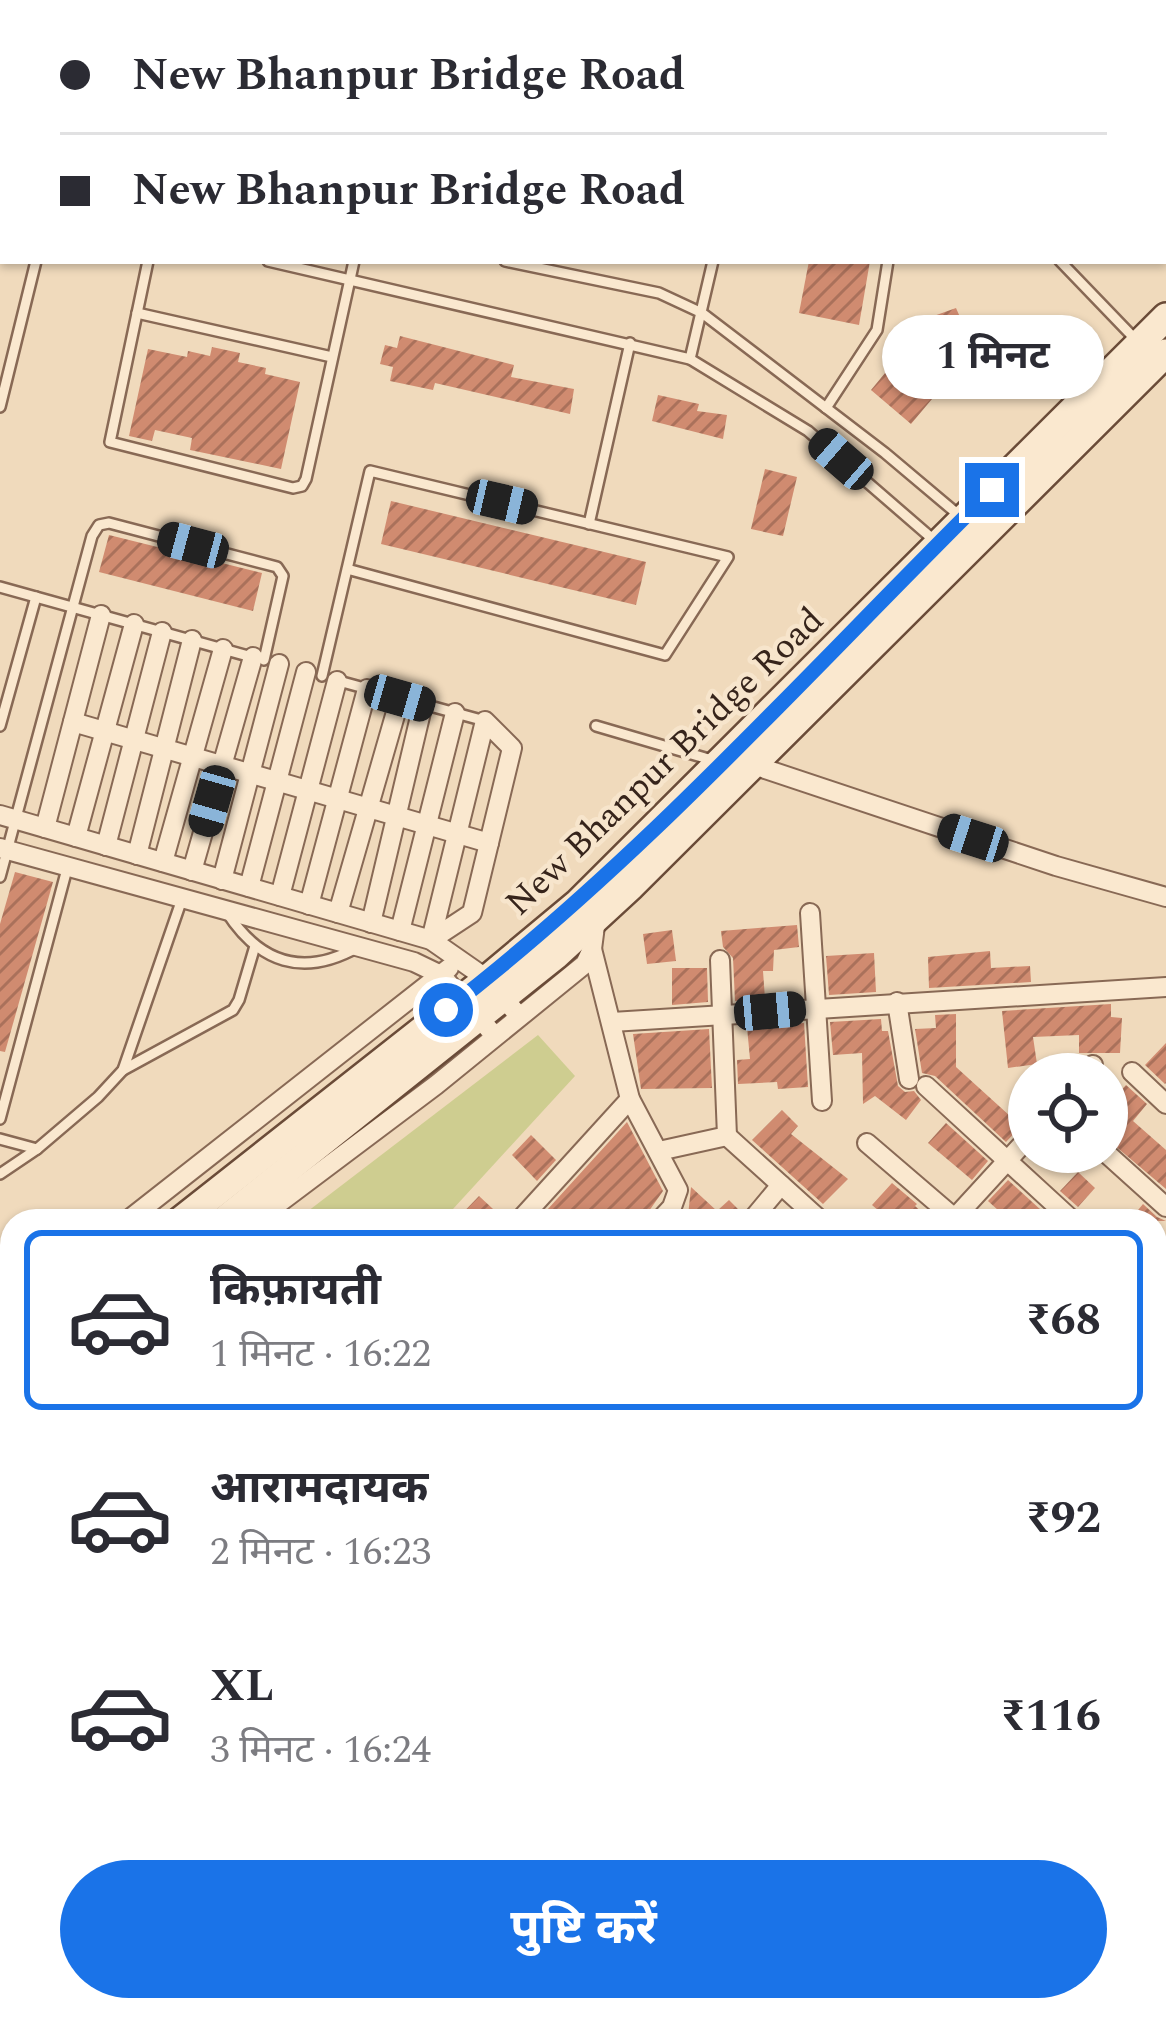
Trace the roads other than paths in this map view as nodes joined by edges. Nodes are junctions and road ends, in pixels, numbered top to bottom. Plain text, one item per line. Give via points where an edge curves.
1 (35, 264) edge
2 (147, 264) edge
3 (282, 264) edge
4 (353, 264) edge
5 (519, 264) edge
6 (711, 264) edge
7 (888, 264) edge
8 (1063, 264) edge
9 (350, 279) junction
10 (137, 313) junction
11 (702, 313) junction
12 (1166, 317) edge
13 (630, 343) junction
14 (1153, 348) edge
15 (332, 357) junction
16 (690, 359) junction
17 (0, 407) edge
18 (826, 408) junction
19 (590, 524) junction
20 (972, 528) junction
21 (947, 553) junction
22 (347, 569) junction
23 (0, 587) edge
24 (37, 597) junction
25 (74, 607) junction
26 (100, 615) junction
27 (134, 624) junction
28 (162, 632) junction
29 (192, 640) junction
30 (223, 649) junction
31 (265, 661) junction
32 (322, 676) junction
33 (0, 679) edge
34 (12, 682) junction
35 (367, 689) junction
36 (400, 698) junction
37 (423, 704) junction
38 (454, 713) junction
39 (484, 721) junction
40 (73, 722) junction
41 (0, 726) edge
42 (596, 726) dead end
43 (105, 731) junction
44 (134, 740) junction
45 (165, 749) junction
46 (193, 757) junction
47 (757, 760) junction
48 (721, 763) junction
49 (222, 766) junction
50 (250, 774) junction
51 (277, 782) junction
52 (308, 791) junction
53 (338, 800) junction
54 (368, 808) junction
55 (396, 816) junction
56 (8, 818) edge
57 (427, 825) junction
58 (45, 828) junction
59 (455, 833) junction
60 (76, 837) junction
61 (489, 843) junction
62 (106, 846) junction
63 (4, 849) edge
64 (137, 855) junction
65 (163, 862) junction
66 (68, 867) junction
67 (192, 871) junction
68 (0, 878) edge
69 (222, 880) junction
70 (249, 887) junction
71 (280, 896) junction
72 (1166, 897) edge
73 (182, 899) junction
74 (310, 905) junction
75 (226, 911) junction
76 (338, 913) junction
77 (810, 914) dead end
78 (596, 918) junction
79 (371, 922) junction
80 (400, 931) junction
81 (431, 940) junction
82 (361, 945) junction
83 (255, 946) junction
84 (592, 949) junction
85 (460, 958) junction
86 (720, 960) dead end
87 (441, 975) junction
88 (1166, 987) edge
89 (503, 997) junction
90 (897, 1002) junction
91 (816, 1007) junction
92 (723, 1015) junction
93 (478, 1017) junction
94 (612, 1022) junction
95 (122, 1070) junction
96 (1132, 1072) dead end
97 (630, 1099) junction
98 (822, 1101) dead end
99 (1166, 1104) edge
100 (0, 1118) edge
101 (727, 1136) junction
102 (0, 1139) edge
103 (867, 1143) dead end
104 (37, 1149) junction
105 (659, 1151) junction
106 (1006, 1161) junction
107 (1128, 1172) edge
108 (0, 1174) edge
109 (782, 1185) junction
110 (1166, 1207) edge
111 (143, 1209) edge
112 (198, 1209) edge
113 (238, 1209) edge
114 (268, 1209) edge
115 (530, 1209) edge
116 (670, 1209) edge
117 (761, 1209) edge
118 (808, 1209) edge
119 (942, 1209) edge
120 (964, 1209) edge
121 (1060, 1209) edge

1 - 17 lane
2 - 10 lane
3 - 9 lane
4 - 9 lane
5 - 11 lane via 659,293
6 - 11 lane
7 - 18 lane via 878,330
8 - 14 lane
9 - 13 lane
9 - 15 lane
10 - 15 lane
10 - 15 lane via 110,442 292,488 306,479
11 - 16 lane
11 - 18 lane
12 - 14 street, New Bhanpur Bridge Road
13 - 16 lane
13 - 19 lane
14 - 20 street, New Bhanpur Bridge Road
16 - 21 lane via 808,431
18 - 20 lane
19 - 22 lane via 370,471
19 - 22 lane via 728,557 665,655
20 - 21 street, New Bhanpur Bridge Road
21 - 47 street, New Bhanpur Bridge Road
21 - 48 street, New Bhanpur Bridge Road
22 - 32 lane
23 - 24 lane
24 - 25 lane
24 - 34 lane
25 - 26 lane
25 - 31 lane via 99,525 277,567 283,576
25 - 56 lane
26 - 27 lane
26 - 40 street
27 - 28 lane
27 - 43 street
28 - 29 lane
28 - 44 street
29 - 30 lane
29 - 45 street
30 - 31 lane
30 - 46 street
31 - 32 lane
31 - 49 street
31 - 50 street
32 - 35 lane
32 - 51 street
32 - 52 street
33 - 34 lane
34 - 41 lane
35 - 36 lane
35 - 53 street
36 - 37 lane
36 - 54 street
37 - 38 lane
37 - 55 street
38 - 39 lane
38 - 57 street
39 - 59 street
39 - 61 street via 512,748
40 - 43 street
40 - 58 street
42 - 48 lane
43 - 44 street
43 - 60 street
44 - 45 street
44 - 62 street
45 - 46 street
45 - 64 street
46 - 49 street
46 - 65 street
47 - 72 street
47 - 78 street, New Bhanpur Bridge Road
48 - 89 street, New Bhanpur Bridge Road via 578,903
49 - 50 street
49 - 67 street
50 - 51 street
50 - 69 street
51 - 52 street
51 - 70 street
52 - 53 street
52 - 71 street
53 - 54 street
53 - 74 street
54 - 55 street
54 - 76 street
55 - 57 street
55 - 79 street
56 - 58 street
56 - 63 lane
57 - 59 street
57 - 80 street
58 - 60 street
59 - 61 street
59 - 81 street
60 - 62 street
61 - 81 street via 472,913
62 - 64 street
63 - 66 street
63 - 68 lane
64 - 65 street
65 - 67 street
66 - 73 street
66 - 100 lane
67 - 69 street
69 - 70 street
70 - 71 street
71 - 74 street
73 - 75 street
73 - 95 lane
74 - 76 street
75 - 82 street
75 - 83 lane
76 - 79 street
77 - 91 street
78 - 84 street
78 - 89 street, New Bhanpur Bridge Road
79 - 80 street
80 - 81 street
81 - 85 street
82 - 83 lane via 312,964
82 - 87 street
83 - 95 lane via 232,1010
84 - 89 street via 585,964
84 - 94 street
85 - 87 street
85 - 89 street
86 - 92 street
87 - 93 street
87 - 111 street
88 - 90 street
89 - 93 street, New Bhanpur Bridge Road
90 - 91 street
90 - 106 street via 918,1083
91 - 92 street
91 - 98 street
92 - 94 street
92 - 101 street
93 - 112 street, New Bhanpur Bridge Road
93 - 113 street, New Bhanpur Bridge Road
93 - 114 street
94 - 97 street
95 - 104 lane
96 - 99 street
97 - 105 street
97 - 115 street
101 - 105 street
101 - 109 street
102 - 104 lane
103 - 119 street
104 - 108 lane
105 - 116 street via 677,1190
106 - 120 street
106 - 121 street
107 - 110 street
109 - 117 street
109 - 118 street

